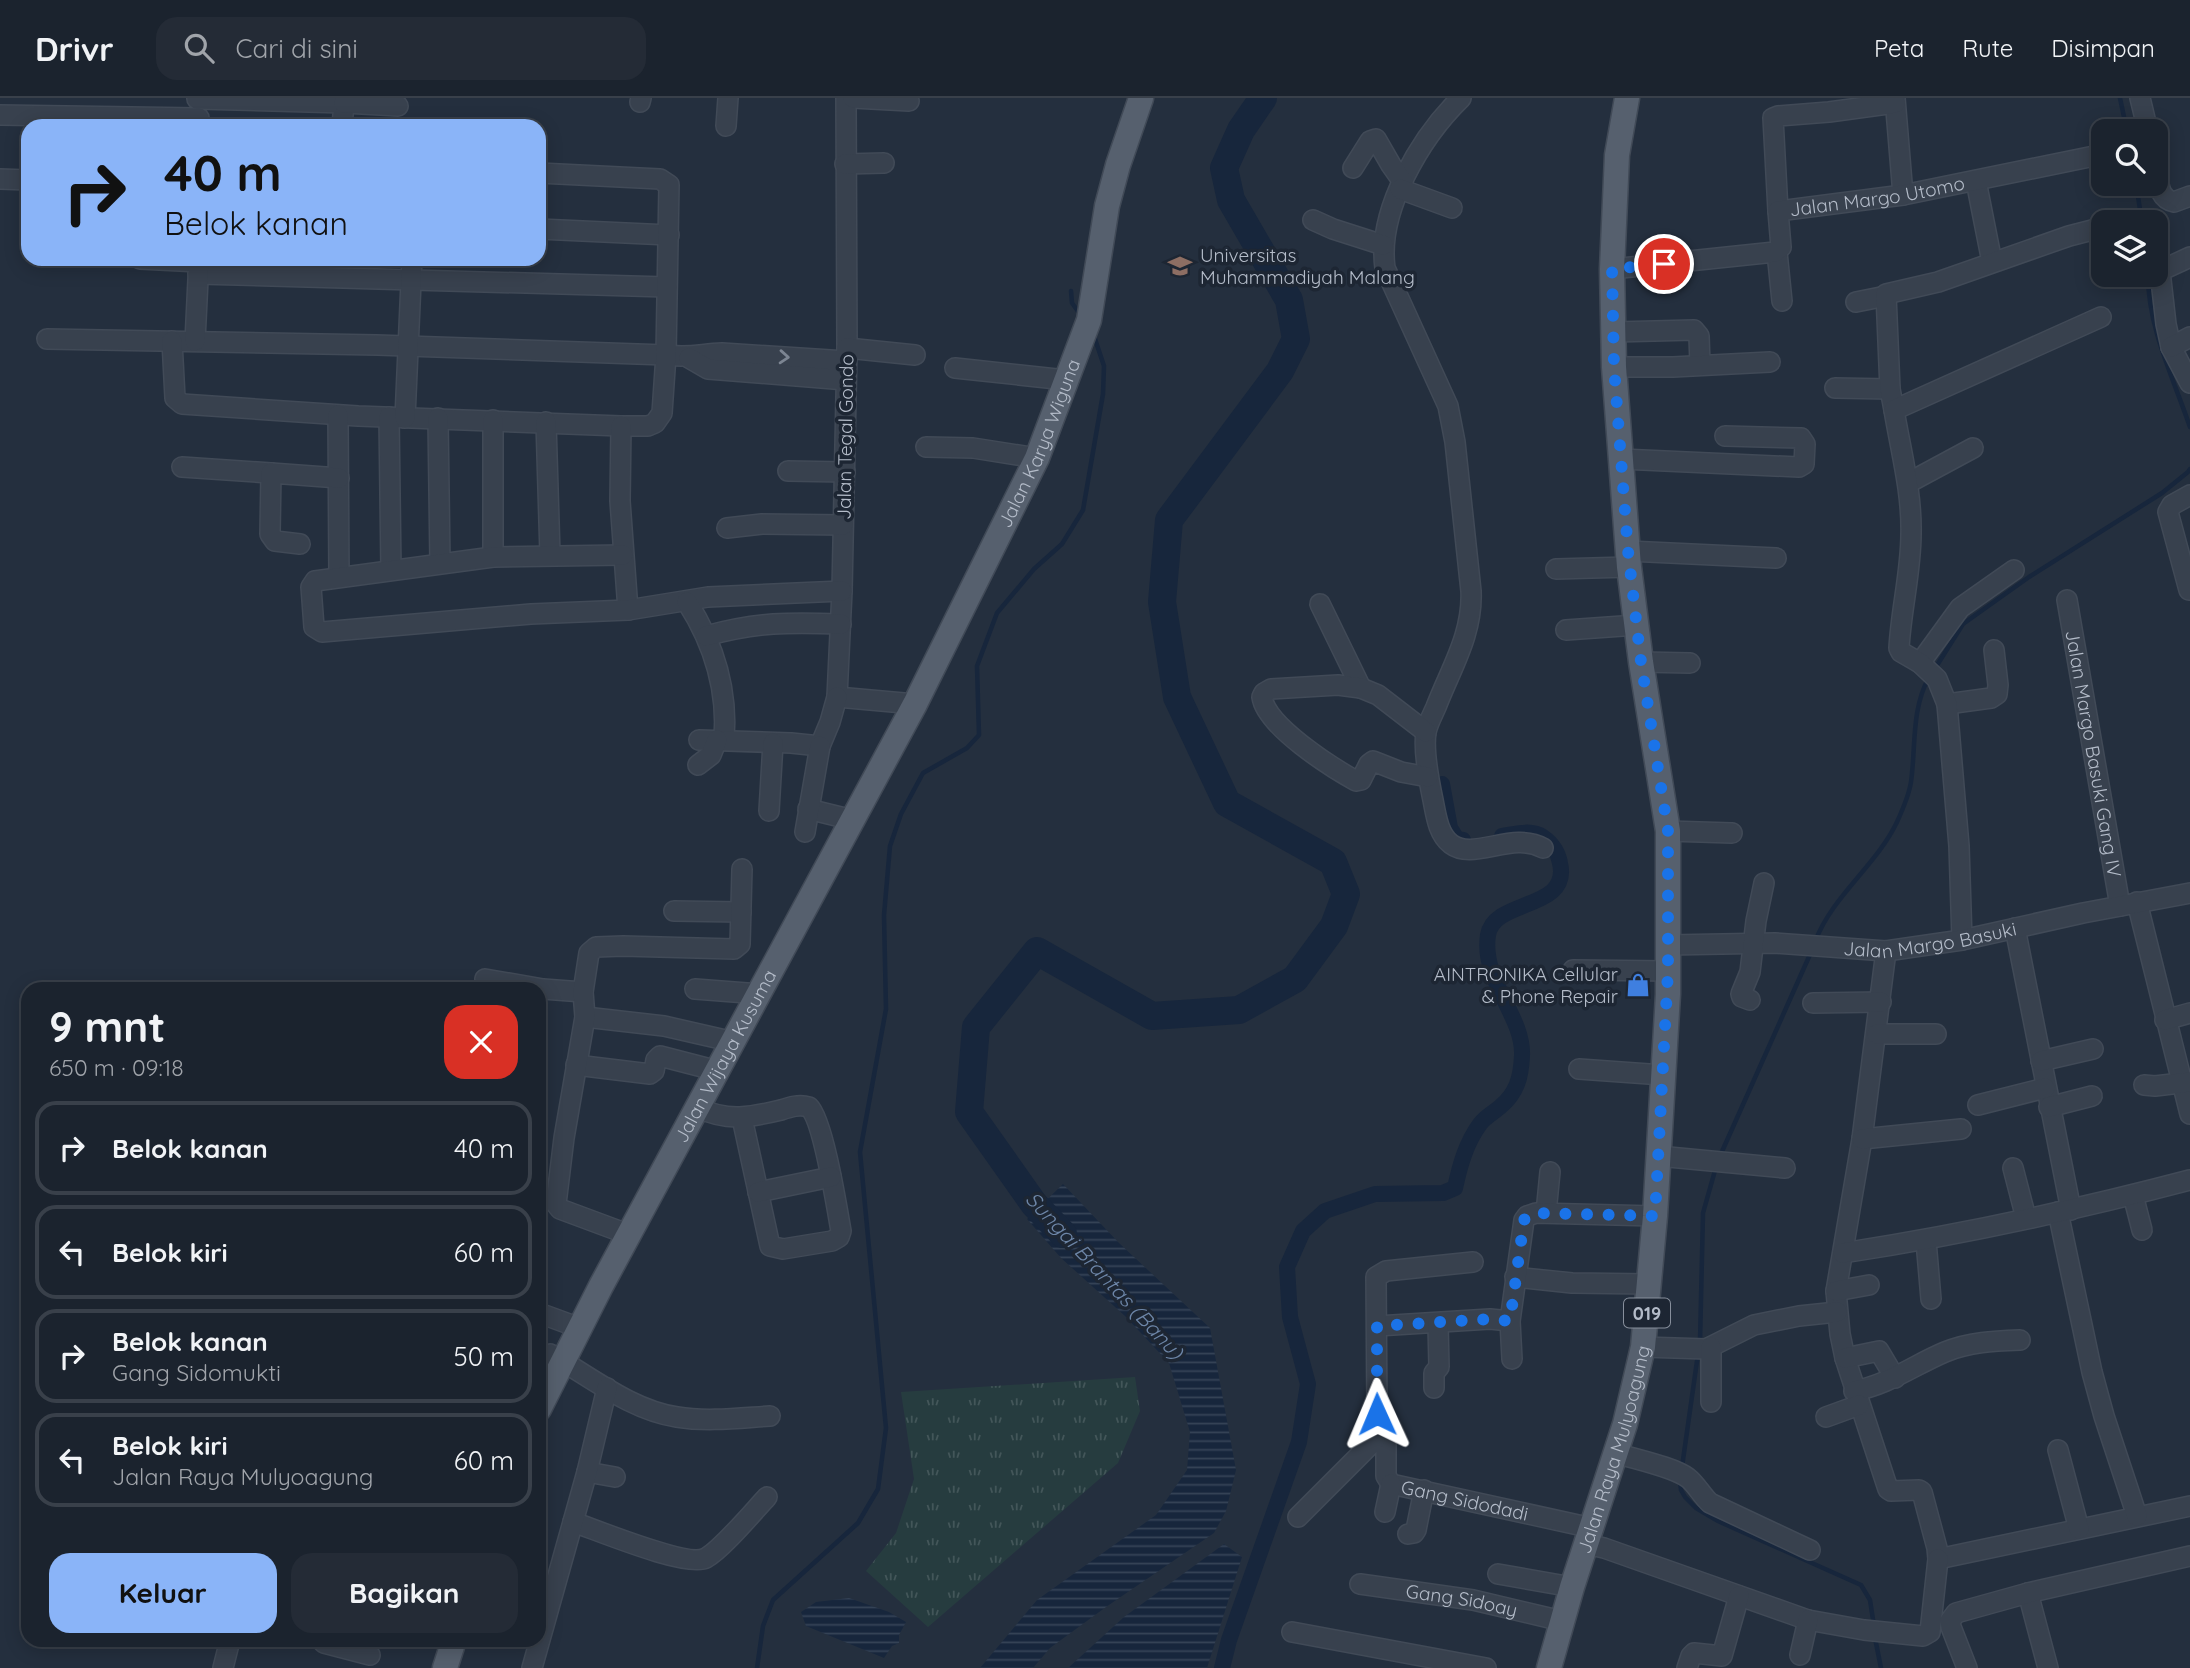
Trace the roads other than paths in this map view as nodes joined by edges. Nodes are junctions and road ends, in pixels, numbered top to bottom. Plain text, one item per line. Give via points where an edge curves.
1 (728, 98) edge
2 (846, 98) edge
3 (853, 98) edge
4 (1140, 98) edge
5 (1461, 98) edge
6 (1627, 98) edge
7 (2140, 98) edge
8 (259, 99) edge
9 (1895, 101) edge
10 (909, 102) dead end
11 (344, 103) junction
12 (398, 106) dead end
13 (198, 110) edge
14 (0, 115) edge
15 (73, 119) edge
16 (125, 119) edge
17 (343, 119) edge
18 (2145, 119) edge
19 (726, 126) dead end
20 (2091, 157) edge
21 (884, 163) dead end
22 (845, 164) junction
23 (1353, 168) dead end
24 (546, 173) edge
25 (0, 179) edge
26 (21, 180) edge
27 (1976, 181) junction
28 (1410, 191) junction
29 (1903, 195) junction
30 (2163, 196) edge
31 (2190, 196) edge
32 (1452, 208) dead end
33 (1779, 211) junction
34 (1313, 220) dead end
35 (546, 229) edge
36 (2091, 230) edge
37 (669, 235) junction
38 (1383, 245) junction
39 (1777, 252) junction
40 (2190, 257) edge
41 (1992, 262) junction
42 (198, 266) edge
43 (252, 266) edge
44 (2168, 267) edge
45 (412, 269) edge
46 (1612, 269) junction
47 (667, 287) junction
48 (2162, 287) edge
49 (1886, 296) junction
50 (1782, 301) dead end
51 (1856, 302) dead end
52 (2101, 317) dead end
53 (1614, 332) junction
54 (2190, 337) edge
55 (47, 339) dead end
56 (172, 341) junction
57 (195, 341) junction
58 (408, 346) junction
59 (2171, 347) junction
60 (666, 355) junction
61 (915, 355) dead end
62 (1770, 362) dead end
63 (846, 363) junction
64 (1700, 365) junction
65 (1614, 367) junction
66 (955, 368) dead end
67 (1066, 380) junction
68 (2190, 383) edge
69 (1835, 388) dead end
70 (1890, 389) junction
71 (1894, 410) junction
72 (338, 415) junction
73 (397, 417) junction
74 (438, 418) junction
75 (493, 420) junction
76 (546, 422) junction
77 (621, 426) junction
78 (1724, 436) dead end
79 (926, 447) dead end
80 (1973, 448) dead end
81 (1037, 458) junction
82 (1621, 459) junction
83 (182, 467) dead end
84 (789, 471) dead end
85 (845, 472) junction
86 (271, 473) junction
87 (339, 478) junction
88 (1908, 482) junction
89 (2190, 495) edge
90 (843, 525) junction
91 (727, 528) dead end
92 (300, 544) dead end
93 (550, 555) junction
94 (623, 555) junction
95 (493, 557) junction
96 (1776, 558) dead end
97 (1629, 559) junction
98 (440, 564) junction
99 (1556, 569) dead end
100 (391, 570) junction
101 (2014, 570) dead end
102 (339, 578) junction
103 (2189, 590) edge
104 (842, 591) junction
105 (2067, 600) dead end
106 (687, 602) junction
107 (1320, 604) dead end
108 (628, 610) junction
109 (841, 624) junction
110 (1637, 625) junction
111 (1566, 630) dead end
112 (706, 636) junction
113 (1994, 650) dead end
114 (1641, 662) junction
115 (1690, 663) dead end
116 (1926, 669) junction
117 (1360, 688) junction
118 (837, 697) junction
119 (915, 704) junction
120 (1947, 704) junction
121 (1426, 732) junction
122 (720, 740) junction
123 (773, 743) junction
124 (820, 746) junction
125 (698, 765) dead end
126 (1428, 777) junction
127 (808, 809) junction
128 (769, 811) dead end
129 (853, 820) junction
130 (1668, 831) junction
131 (805, 832) dead end
132 (1732, 833) dead end
133 (1544, 848) dead end
134 (742, 869) dead end
135 (1764, 883) dead end
136 (2190, 893) edge
137 (2129, 904) junction
138 (674, 911) dead end
139 (734, 912) junction
140 (2015, 928) junction
141 (1962, 940) junction
142 (1753, 943) junction
143 (1669, 945) junction
144 (1886, 951) junction
145 (1573, 970) dead end
146 (1668, 971) junction
147 (485, 979) dead end
148 (502, 982) edge
149 (546, 989) edge
150 (695, 989) dead end
151 (583, 992) junction
152 (743, 993) junction
153 (1750, 1000) dead end
154 (1881, 1002) junction
155 (1813, 1003) dead end
156 (2190, 1013) edge
157 (585, 1017) junction
158 (2165, 1020) junction
159 (1877, 1034) junction
160 (1936, 1034) dead end
161 (734, 1042) junction
162 (2093, 1049) dead end
163 (2041, 1062) junction
164 (576, 1065) junction
165 (1579, 1069) dead end
166 (718, 1071) junction
167 (1663, 1075) junction
168 (2186, 1083) edge
169 (2144, 1085) dead end
170 (2092, 1096) dead end
171 (2047, 1097) junction
172 (1978, 1105) dead end
173 (699, 1108) junction
174 (2190, 1114) edge
175 (742, 1118) junction
176 (1961, 1129) dead end
177 (1862, 1139) junction
178 (1658, 1156) junction
179 (1785, 1168) dead end
180 (2013, 1168) dead end
181 (1550, 1172) dead end
182 (831, 1177) junction
183 (2190, 1180) edge
184 (758, 1192) junction
185 (2133, 1195) junction
186 (2064, 1211) junction
187 (1536, 1215) junction
188 (1655, 1216) junction
189 (2026, 1218) junction
190 (2142, 1230) dead end
191 (630, 1235) junction
192 (1926, 1241) junction
193 (1843, 1253) junction
194 (1473, 1262) dead end
195 (1515, 1277) junction
196 (1649, 1284) junction
197 (1869, 1285) dead end
198 (1836, 1291) junction
199 (1931, 1299) dead end
200 (1838, 1312) junction
201 (546, 1316) edge
202 (1510, 1321) junction
203 (1438, 1324) junction
204 (1377, 1326) junction
205 (580, 1328) junction
206 (2020, 1340) dead end
207 (1643, 1347) junction
208 (1704, 1349) junction
209 (556, 1357) junction
210 (1845, 1358) junction
211 (1511, 1359) dead end
212 (1895, 1378) junction
213 (546, 1388) edge
214 (607, 1388) junction
215 (1434, 1388) dead end
216 (1857, 1398) junction
217 (1711, 1402) dead end
218 (770, 1416) dead end
219 (1826, 1417) dead end
220 (1375, 1440) junction
221 (2058, 1450) dead end
222 (1616, 1453) junction
223 (587, 1472) junction
224 (615, 1477) dead end
225 (1391, 1484) junction
226 (1424, 1490) junction
227 (767, 1497) dead end
228 (2190, 1506) edge
229 (1385, 1511) dead end
230 (2137, 1516) junction
231 (1298, 1517) dead end
232 (573, 1522) junction
233 (2079, 1529) junction
234 (1408, 1534) dead end
235 (1589, 1536) junction
236 (1810, 1550) dead end
237 (2190, 1556) edge
238 (1941, 1559) junction
239 (1498, 1574) dead end
240 (1360, 1584) dead end
241 (1572, 1587) junction
242 (2028, 1593) junction
243 (1739, 1596) junction
244 (546, 1618) edge
245 (1808, 1620) junction
246 (1562, 1621) junction
247 (1292, 1632) dead end
248 (228, 1647) edge
249 (341, 1647) edge
250 (452, 1647) edge
251 (538, 1647) edge
252 (370, 1654) edge
253 (1800, 1655) dead end
254 (1444, 1664) edge
255 (223, 1668) edge
256 (445, 1668) edge
257 (532, 1668) edge
258 (1486, 1668) edge
259 (1549, 1668) edge
260 (1687, 1668) edge
261 (1968, 1668) edge
262 (2048, 1668) edge

1 - 19 street
2 - 22 street, Jalan Tegal Gondo
3 - 10 street
4 - 67 main road, Jalan Karya Wiguna via 1118,165 1086,326
5 - 28 street via 1436,126
6 - 46 main road, Jalan Raya Mulyoagung / 019 via 1618,155
7 - 18 street
8 - 11 street
8 - 13 street
9 - 29 street
9 - 33 street via 1773,118
11 - 12 street
11 - 17 street
13 - 16 street
14 - 15 street
20 - 27 street, Jalan Margo Utomo
21 - 22 street
22 - 63 street, Jalan Tegal Gondo
23 - 28 street via 1370,141 1377,139
24 - 37 street via 665,181 670,191
25 - 26 street
27 - 29 street, Jalan Margo Utomo
27 - 41 street
28 - 32 street
28 - 38 street via 1389,215
29 - 33 street, Jalan Margo Utomo
30 - 31 street via 2174,202
33 - 39 street, Jalan Margo Utomo via 1781,247
34 - 38 street
35 - 37 street
36 - 41 street
37 - 47 street
38 - 121 street via 1385,268 1448,406 1471,591 1467,631
39 - 46 street
39 - 50 street, Jalan Margo Utomo
40 - 44 street
41 - 49 street
42 - 57 street
43 - 45 street
45 - 47 street
45 - 58 street
46 - 53 main road, Jalan Raya Mulyoagung / 019
47 - 60 street
48 - 59 street
49 - 51 street
49 - 70 street
52 - 71 street
53 - 64 street via 1694,330 1699,336
53 - 65 main road, Jalan Raya Mulyoagung / 019
54 - 59 street
55 - 56 street
56 - 57 street
56 - 72 street via 175,398 182,404
57 - 58 street
58 - 60 street
58 - 73 street
59 - 68 street
60 - 63 street via 689,358 722,353
60 - 77 street via 660,418 648,426
61 - 63 street
62 - 64 street
63 - 85 street, Jalan Tegal Gondo
64 - 65 street
65 - 82 main road, Jalan Raya Mulyoagung / 019
66 - 67 street
67 - 81 main road, Jalan Karya Wiguna
69 - 70 street
70 - 71 street
71 - 88 street
72 - 73 street
72 - 87 street
73 - 74 street
73 - 100 street
74 - 75 street
74 - 98 street
75 - 76 street
75 - 95 street
76 - 77 street
76 - 93 street
77 - 94 street
78 - 82 street via 1801,438 1804,464
79 - 81 street
80 - 88 street
81 - 119 main road, Jalan Karya Wiguna
82 - 97 main road, Jalan Raya Mulyoagung / 019
83 - 86 street
84 - 85 street
85 - 90 street, Jalan Tegal Gondo
86 - 87 street
86 - 92 street via 270,534 275,541
87 - 102 street
88 - 116 street via 1910,562 1899,648
89 - 103 street via 2168,512
90 - 91 street
90 - 104 street, Jalan Tegal Gondo
93 - 94 street
93 - 95 street
94 - 108 street
95 - 98 street
96 - 97 street
97 - 99 street
97 - 110 main road, Jalan Raya Mulyoagung / 019
98 - 100 street
100 - 102 street
101 - 116 street via 1960,608
102 - 108 street via 312,584 314,628 319,632
104 - 106 street via 719,596
104 - 109 street, Jalan Tegal Gondo
105 - 137 street, Jalan Margo Basuki Gang IV
106 - 108 street
106 - 112 street
107 - 117 street
109 - 112 street via 774,622
109 - 118 street, Jalan Tegal Gondo
110 - 111 street
110 - 114 main road, Jalan Raya Mulyoagung / 019
112 - 122 street via 722,682 725,714
113 - 120 street via 1997,694
114 - 115 street
114 - 130 main road, Jalan Raya Mulyoagung / 019
116 - 120 street
117 - 121 street via 1378,695
117 - 126 street via 1271,689 1262,702 1282,727 1356,781 1373,761
118 - 119 street
118 - 124 street, Jalan Tegal Gondo
119 - 129 main road, Jalan Wijaya Kusuma
120 - 141 street
121 - 126 street
122 - 123 street
122 - 125 street
123 - 124 street
123 - 128 street
124 - 127 street, Jalan Tegal Gondo
126 - 133 street via 1436,818 1451,845 1474,849 1522,841
127 - 129 street
127 - 131 street, Jalan Tegal Gondo
129 - 152 main road, Jalan Wijaya Kusuma
130 - 132 street
130 - 143 main road, Jalan Raya Mulyoagung / 019
134 - 139 street
135 - 142 street
136 - 137 street, Jalan Margo Basuki
137 - 140 street, Jalan Margo Basuki
137 - 158 street, Jalan Margo Basuki Gang IV via 2160,968
138 - 139 street
139 - 151 street via 740,944 731,950 596,947 587,957
140 - 141 street, Jalan Margo Basuki
140 - 163 street
141 - 144 street, Jalan Margo Basuki
142 - 143 street, Jalan Margo Basuki
142 - 144 street, Jalan Margo Basuki
142 - 153 street via 1750,972 1741,994
143 - 146 main road, Jalan Raya Mulyoagung / 019
144 - 154 street
145 - 146 street
146 - 167 main road, Jalan Raya Mulyoagung / 019
147 - 148 street
149 - 151 street
150 - 152 street
151 - 157 street
152 - 161 main road, Jalan Wijaya Kusuma
154 - 155 street
154 - 159 street
156 - 158 street
157 - 161 street via 664,1026
157 - 164 street
158 - 168 street, Jalan Margo Basuki Gang IV
159 - 160 street
159 - 177 street
161 - 166 main road, Jalan Wijaya Kusuma
162 - 163 street
163 - 171 street
164 - 166 street via 650,1074 662,1056
164 - 191 street via 556,1204
165 - 167 street
166 - 173 main road, Jalan Wijaya Kusuma
167 - 178 main road, Jalan Raya Mulyoagung / 019
168 - 169 street
168 - 174 street, Jalan Margo Basuki Gang IV
170 - 171 street
171 - 172 street
171 - 186 street
173 - 175 street
173 - 191 main road, Jalan Wijaya Kusuma
175 - 182 street via 798,1105 808,1107 816,1118
175 - 184 street
176 - 177 street
177 - 193 street
178 - 179 street
178 - 188 main road, Jalan Raya Mulyoagung / 019
180 - 189 street
181 - 187 street
182 - 184 street
182 - 184 street via 841,1231 832,1241 773,1248
183 - 185 street
185 - 186 street
185 - 190 street
186 - 189 street
186 - 230 street via 2092,1372
187 - 188 street
187 - 195 street via 1524,1220
188 - 196 main road, Jalan Raya Mulyoagung / 019
189 - 192 street
191 - 205 main road, Jalan Wijaya Kusuma
192 - 193 street
192 - 199 street
193 - 198 street
194 - 204 street via 1378,1274
195 - 196 street
195 - 202 street
196 - 207 main road, Jalan Raya Mulyoagung / 019
197 - 198 street
198 - 200 street
200 - 208 street via 1754,1325
200 - 210 street
201 - 205 street
202 - 203 street
202 - 211 street
203 - 204 street
203 - 215 street via 1439,1367
204 - 220 street
205 - 209 main road, Jalan Wijaya Kusuma
206 - 212 street via 1968,1344
207 - 208 street
207 - 222 main road, Jalan Raya Mulyoagung / 019
208 - 217 street
209 - 213 main road, Jalan Wijaya Kusuma
209 - 214 street
210 - 212 street via 1879,1351
210 - 216 street
212 - 216 street
214 - 218 street via 674,1417
214 - 223 street
216 - 219 street
216 - 238 street via 1889,1490 1922,1492
220 - 225 street, Gang Sidodadi via 1386,1445 1386,1476
220 - 231 street
221 - 233 street
222 - 235 main road, Jalan Raya Mulyoagung / 019
222 - 236 street via 1689,1479 1710,1503
223 - 224 street
223 - 232 street
225 - 226 street, Gang Sidodadi
225 - 229 street
226 - 234 street via 1416,1530
226 - 235 street, Gang Sidodadi
227 - 232 street via 712,1553 695,1561
228 - 230 street
230 - 233 street
232 - 244 street
233 - 238 street
235 - 241 main road, Jalan Raya Mulyoagung / 019
235 - 243 street, Gang Sidodadi via 1604,1548
237 - 242 street
238 - 245 street, Gang Sidodadi via 1928,1634 1884,1633
239 - 241 street
240 - 246 street, Gang Sidoay via 1473,1600
241 - 246 main road, Jalan Raya Mulyoagung / 019
242 - 261 street via 1956,1613 1951,1627
242 - 262 street
243 - 245 street, Gang Sidodadi
243 - 260 street via 1722,1656 1694,1653
245 - 253 street
246 - 259 main road, Jalan Raya Mulyoagung / 019
247 - 254 street
248 - 255 street
249 - 252 street
250 - 256 main road
251 - 257 street
254 - 258 street

